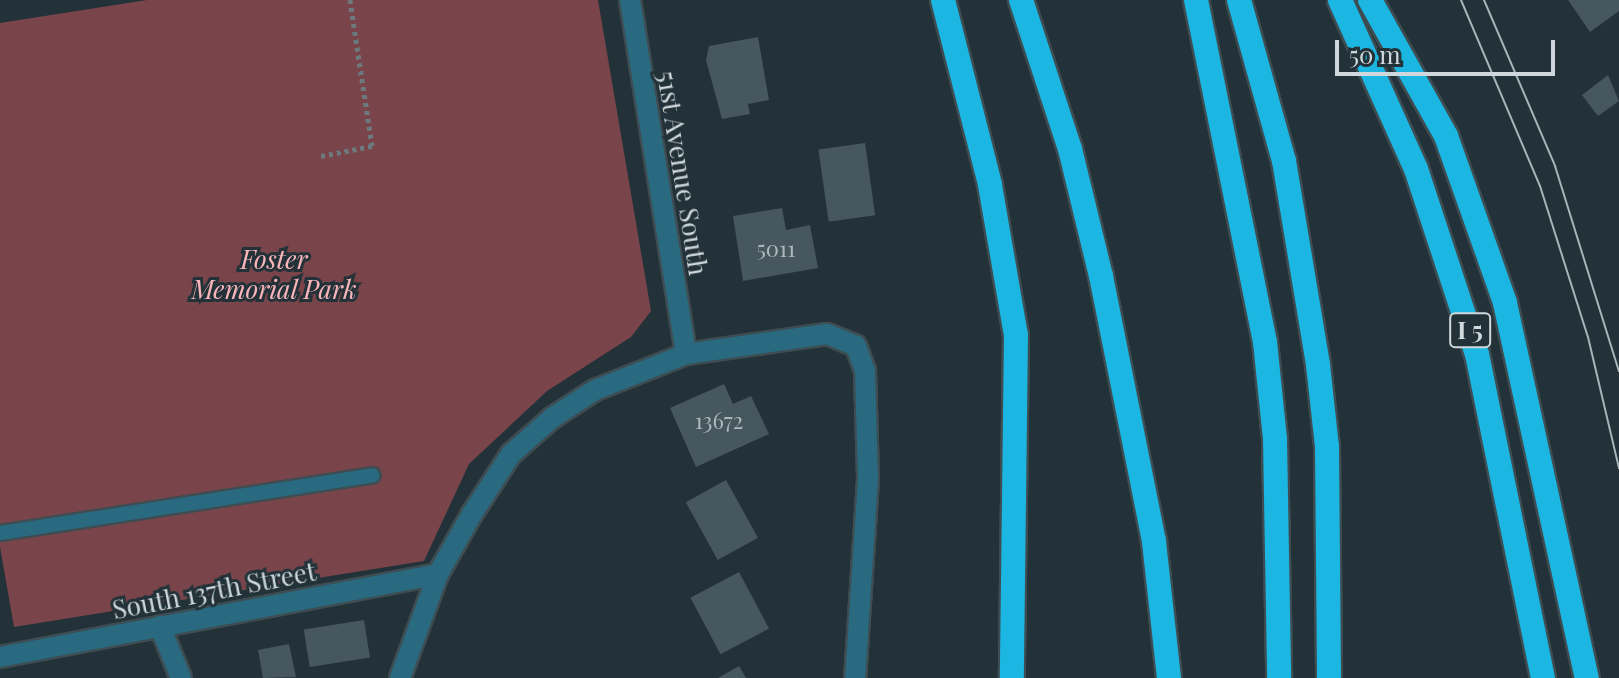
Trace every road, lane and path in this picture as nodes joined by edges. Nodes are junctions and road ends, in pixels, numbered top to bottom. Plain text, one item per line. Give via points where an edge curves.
1 (350, 0) edge
2 (630, 0) edge
3 (943, 0) edge
4 (1021, 0) edge
5 (1196, 0) edge
6 (1239, 0) edge
7 (1340, 0) edge
8 (1370, 0) edge
9 (321, 156) dead end
10 (686, 354) junction
11 (373, 475) dead end
12 (0, 533) edge
13 (438, 574) junction
14 (160, 626) junction
15 (0, 657) edge
16 (181, 678) edge
17 (400, 678) edge
18 (855, 678) edge
19 (1012, 678) edge
20 (1169, 678) edge
21 (1279, 678) edge
22 (1329, 678) edge
23 (1543, 678) edge
24 (1587, 678) edge

1 - 9 path via 372,146
2 - 10 street, 51st Avenue South
3 - 19 highway via 990,185 1016,335
4 - 20 highway via 1070,149 1101,276 1154,542
5 - 21 highway via 1265,342 1275,439
6 - 22 highway via 1284,161 1316,351 1327,446
7 - 23 highway, I 5 via 1416,169 1473,339
8 - 24 highway via 1446,136 1505,303
10 - 13 street via 595,390 511,454
10 - 18 street via 827,334 856,346 865,371 868,479
11 - 12 lane
13 - 14 street, South 137th Street
13 - 17 street
14 - 15 street, South 137th Street
14 - 16 street

